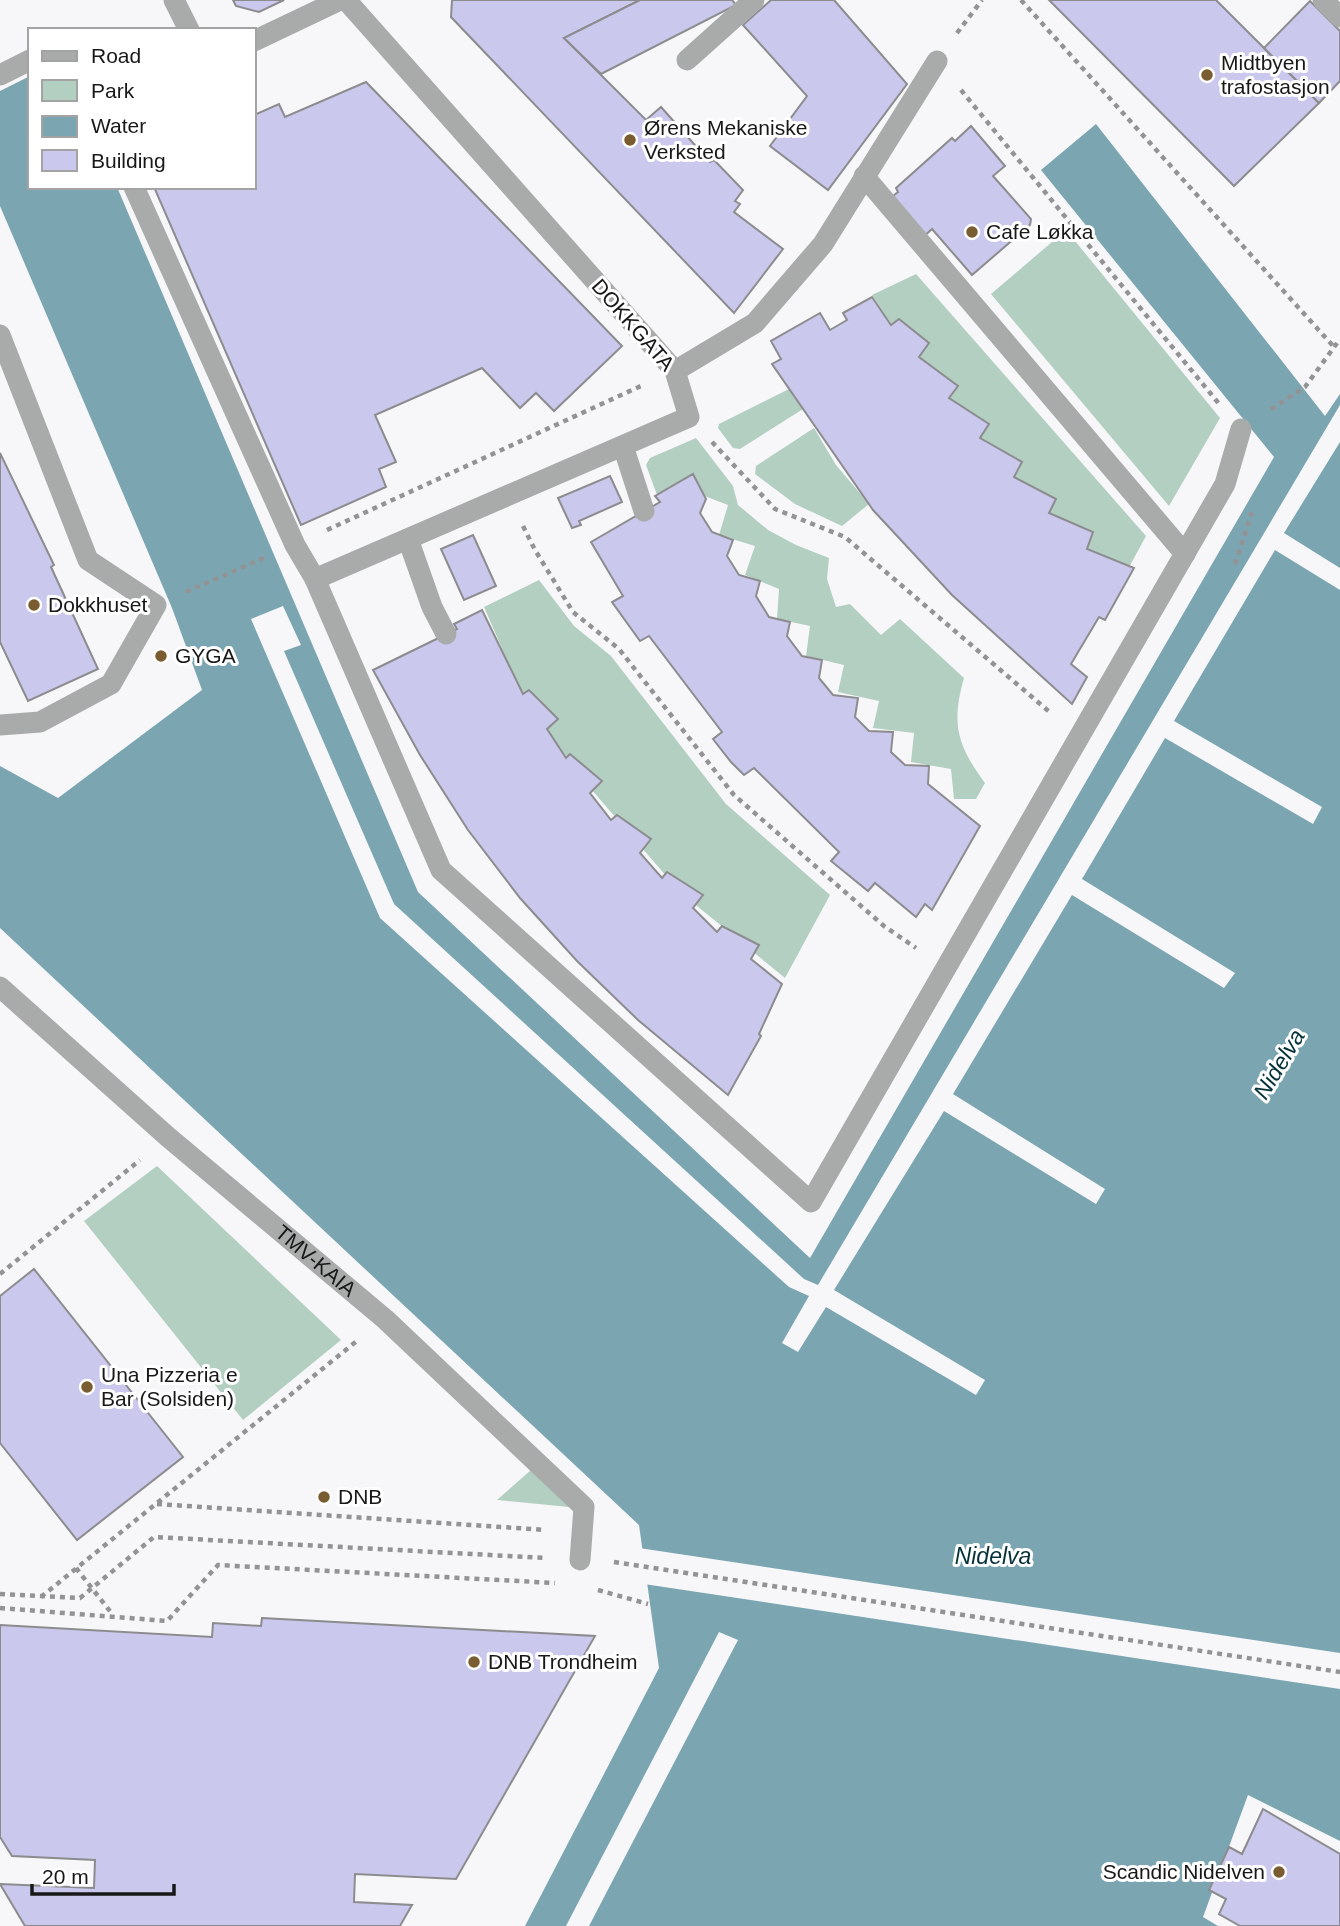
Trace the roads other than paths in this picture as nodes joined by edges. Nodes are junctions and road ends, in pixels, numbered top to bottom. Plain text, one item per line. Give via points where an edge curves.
1 (174, 0) edge
2 (340, 0) edge
3 (346, 0) edge
4 (754, 0) edge
5 (1323, 0) edge
6 (1340, 17) edge
7 (188, 28) edge
8 (256, 40) edge
9 (687, 60) dead end
10 (28, 61) edge
11 (937, 61) road end
12 (0, 75) edge
13 (864, 176) junction
14 (135, 189) edge
15 (0, 335) edge
16 (675, 371) junction
17 (1241, 429) road end
18 (623, 446) junction
19 (644, 511) dead end
20 (408, 540) junction
21 (1185, 554) junction
22 (315, 579) junction
23 (446, 634) dead end
24 (0, 724) edge
25 (0, 986) edge
26 (580, 1560) road end

1 - 7 street
2 - 8 street
3 - 16 street, DOKKGATA
4 - 9 street
5 - 6 street
10 - 12 street
11 - 13 street
13 - 16 street via 823,244 755,323
13 - 21 street
14 - 22 street via 295,545
15 - 24 street via 88,560 156,605 111,684 40,722
16 - 18 street, DOKKGATA via 688,417
17 - 21 street via 1225,484
18 - 19 street
18 - 20 street
20 - 22 street
20 - 23 street
21 - 22 street via 811,1202 441,870
25 - 26 street, TMV-KAIA via 168,1137 385,1319 584,1507

